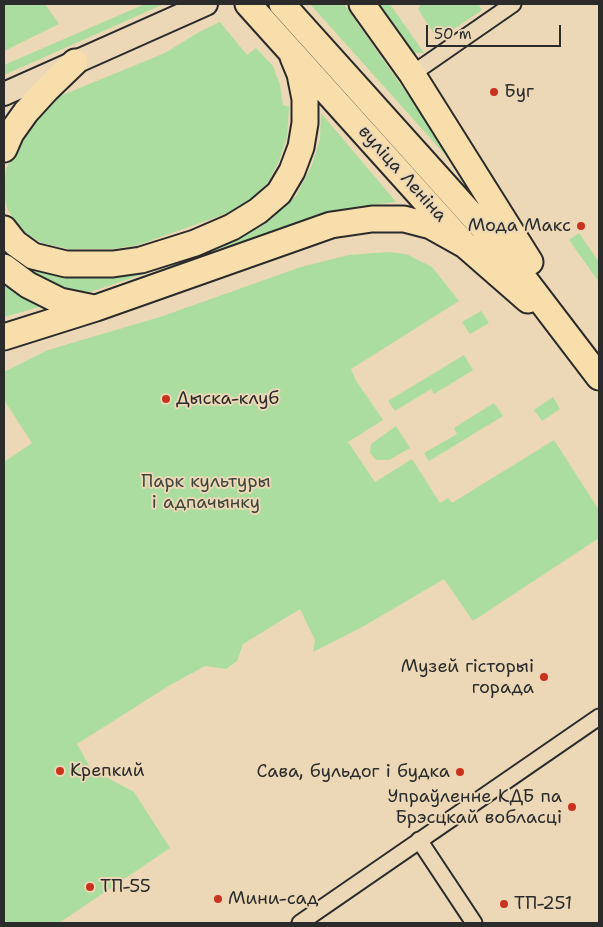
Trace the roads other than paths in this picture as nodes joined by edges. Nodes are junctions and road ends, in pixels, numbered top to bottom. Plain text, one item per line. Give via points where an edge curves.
1 (206, 4) edge
2 (248, 4) edge
3 (282, 4) edge
4 (362, 4) edge
5 (513, 4) edge
6 (288, 46) junction
7 (75, 62) junction
8 (412, 74) junction
9 (4, 94) edge
10 (4, 149) edge
11 (4, 229) edge
12 (465, 244) junction
13 (4, 267) edge
14 (96, 308) junction
15 (567, 335) junction
16 (4, 337) edge
17 (599, 377) edge
18 (599, 717) edge
19 (419, 840) junction
20 (300, 923) edge
21 (474, 923) edge

1 - 7 main road
2 - 6 main road, вуліца Леніна
3 - 15 main road, вуліца Леніна via 491,236
4 - 8 main road
5 - 8 street
6 - 11 main road via 300,74 305,99 301,147 292,171 278,193 232,228 141,260 113,264 48,262 15,243
6 - 12 main road, вуліца Леніна
7 - 9 main road
7 - 10 main road via 26,112
8 - 15 main road via 532,265
12 - 14 main road via 431,226 404,219 372,219 332,225
12 - 15 main road, вуліца Леніна
13 - 14 main road via 28,285 60,301
14 - 16 main road
15 - 17 main road, вуліца Леніна
18 - 19 street
19 - 20 street
19 - 21 street

